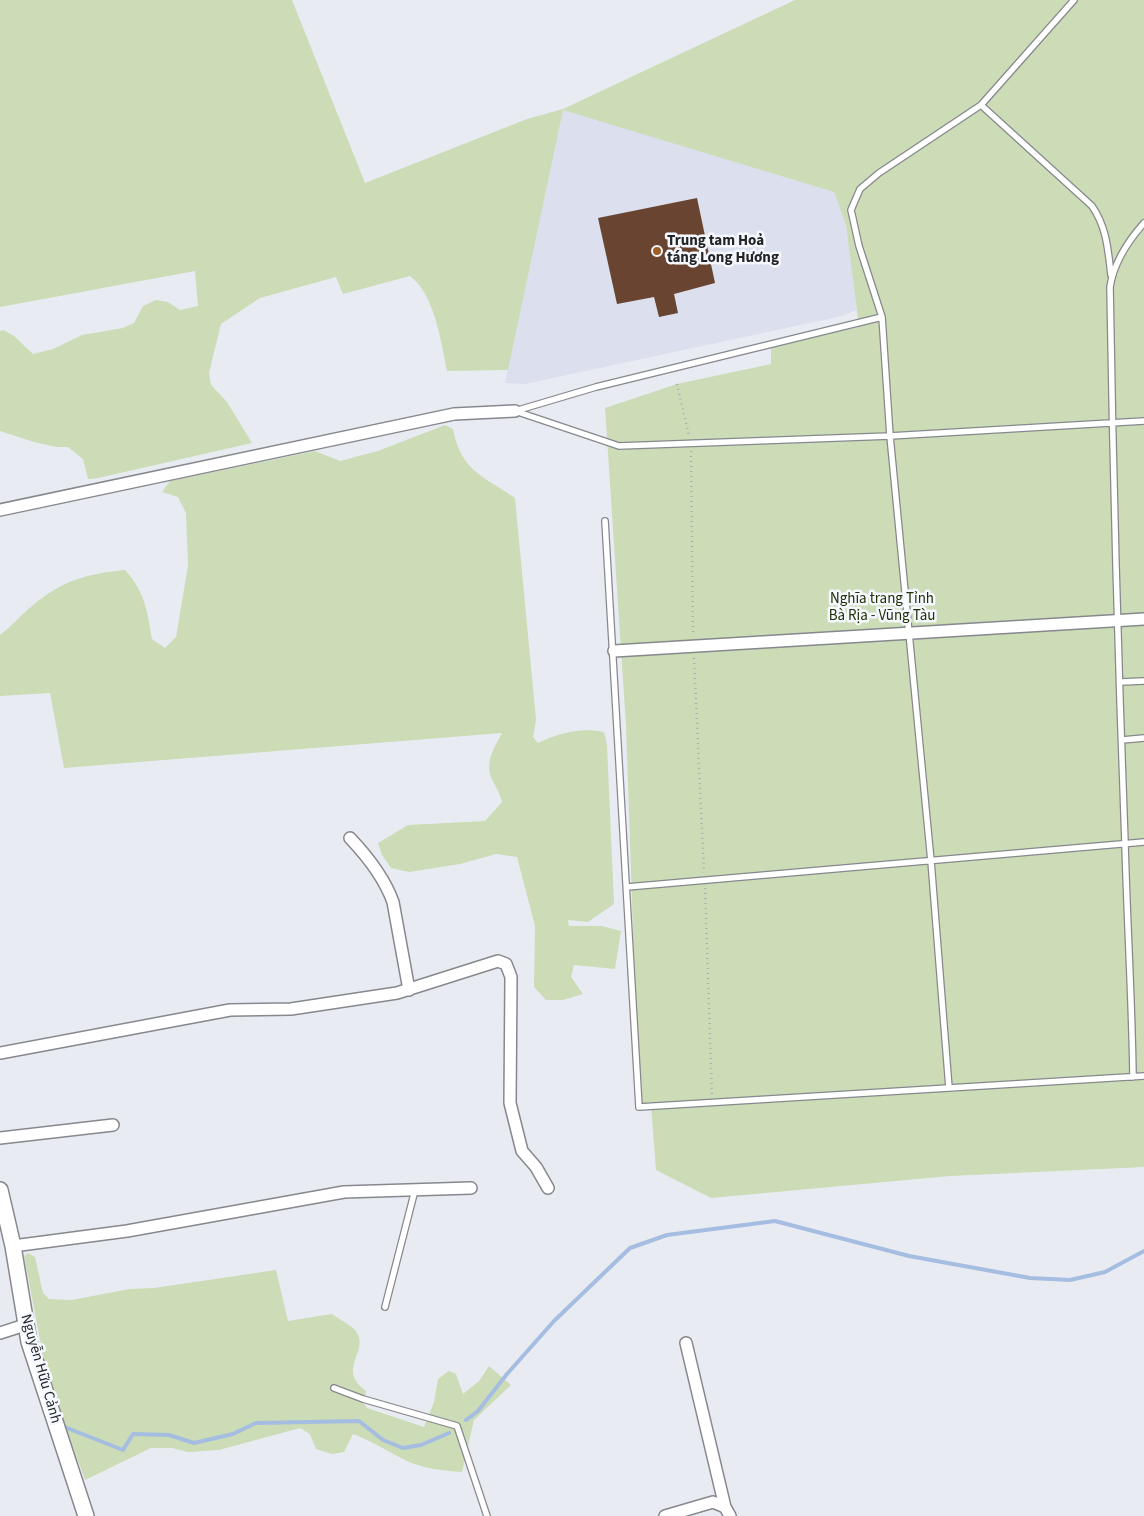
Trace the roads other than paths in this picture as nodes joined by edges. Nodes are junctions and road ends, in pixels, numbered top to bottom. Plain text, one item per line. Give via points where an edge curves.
1 (1074, 0) edge
2 (981, 105) junction
3 (1144, 222) edge
4 (1111, 280) junction
5 (882, 317) junction
6 (515, 411) junction
7 (1144, 421) edge
8 (1112, 422) junction
9 (890, 436) junction
10 (0, 510) edge
11 (605, 521) dead end
12 (1144, 619) edge
13 (1119, 620) junction
14 (910, 633) junction
15 (614, 651) junction
16 (1144, 681) edge
17 (1121, 682) junction
18 (1144, 738) edge
19 (1122, 740) junction
20 (350, 838) dead end
21 (1144, 842) edge
22 (1125, 844) junction
23 (931, 861) junction
24 (627, 886) junction
25 (409, 990) junction
26 (0, 1052) edge
27 (1144, 1076) edge
28 (1133, 1077) junction
29 (949, 1088) junction
30 (113, 1125) dead end
31 (0, 1138) edge
32 (471, 1188) dead end
33 (548, 1188) dead end
34 (0, 1190) edge
35 (415, 1190) junction
36 (13, 1246) junction
37 (385, 1307) dead end
38 (25, 1325) junction
39 (0, 1333) edge
40 (686, 1343) dead end
41 (334, 1388) dead end
42 (727, 1511) edge
43 (86, 1516) edge
44 (487, 1516) edge
45 (665, 1516) edge

1 - 2 lane
2 - 4 lane via 1092,206 1101,218 1107,237
2 - 5 lane via 879,173 854,198 851,210 859,246
3 - 4 lane via 1130,239
4 - 8 lane
5 - 6 lane via 596,387
5 - 9 lane
6 - 9 lane via 619,446
6 - 10 street via 454,414
7 - 8 lane
8 - 9 lane
8 - 13 lane
9 - 14 lane
11 - 15 lane
12 - 13 street
13 - 14 street
13 - 17 lane
14 - 15 street
14 - 23 lane
15 - 24 lane
16 - 17 lane
17 - 19 lane
18 - 19 lane
19 - 22 lane
20 - 25 street via 368,856 389,889
21 - 22 lane
22 - 23 lane
22 - 28 lane
23 - 24 lane
23 - 29 lane
24 - 29 lane via 639,1107
25 - 26 street via 291,1009 230,1010
25 - 33 street via 498,961 506,964 511,976 510,1103 522,1151
27 - 28 lane
28 - 29 lane
30 - 31 street
32 - 35 street
34 - 36 main road, Nguyễn Hữu Cảnh
35 - 36 street via 344,1192 127,1231
35 - 37 lane
36 - 38 main road, Nguyễn Hữu Cảnh
38 - 39 street
38 - 43 main road, Nguyễn Hữu Cảnh
40 - 42 street
41 - 44 lane via 457,1426
42 - 45 street via 713,1502

